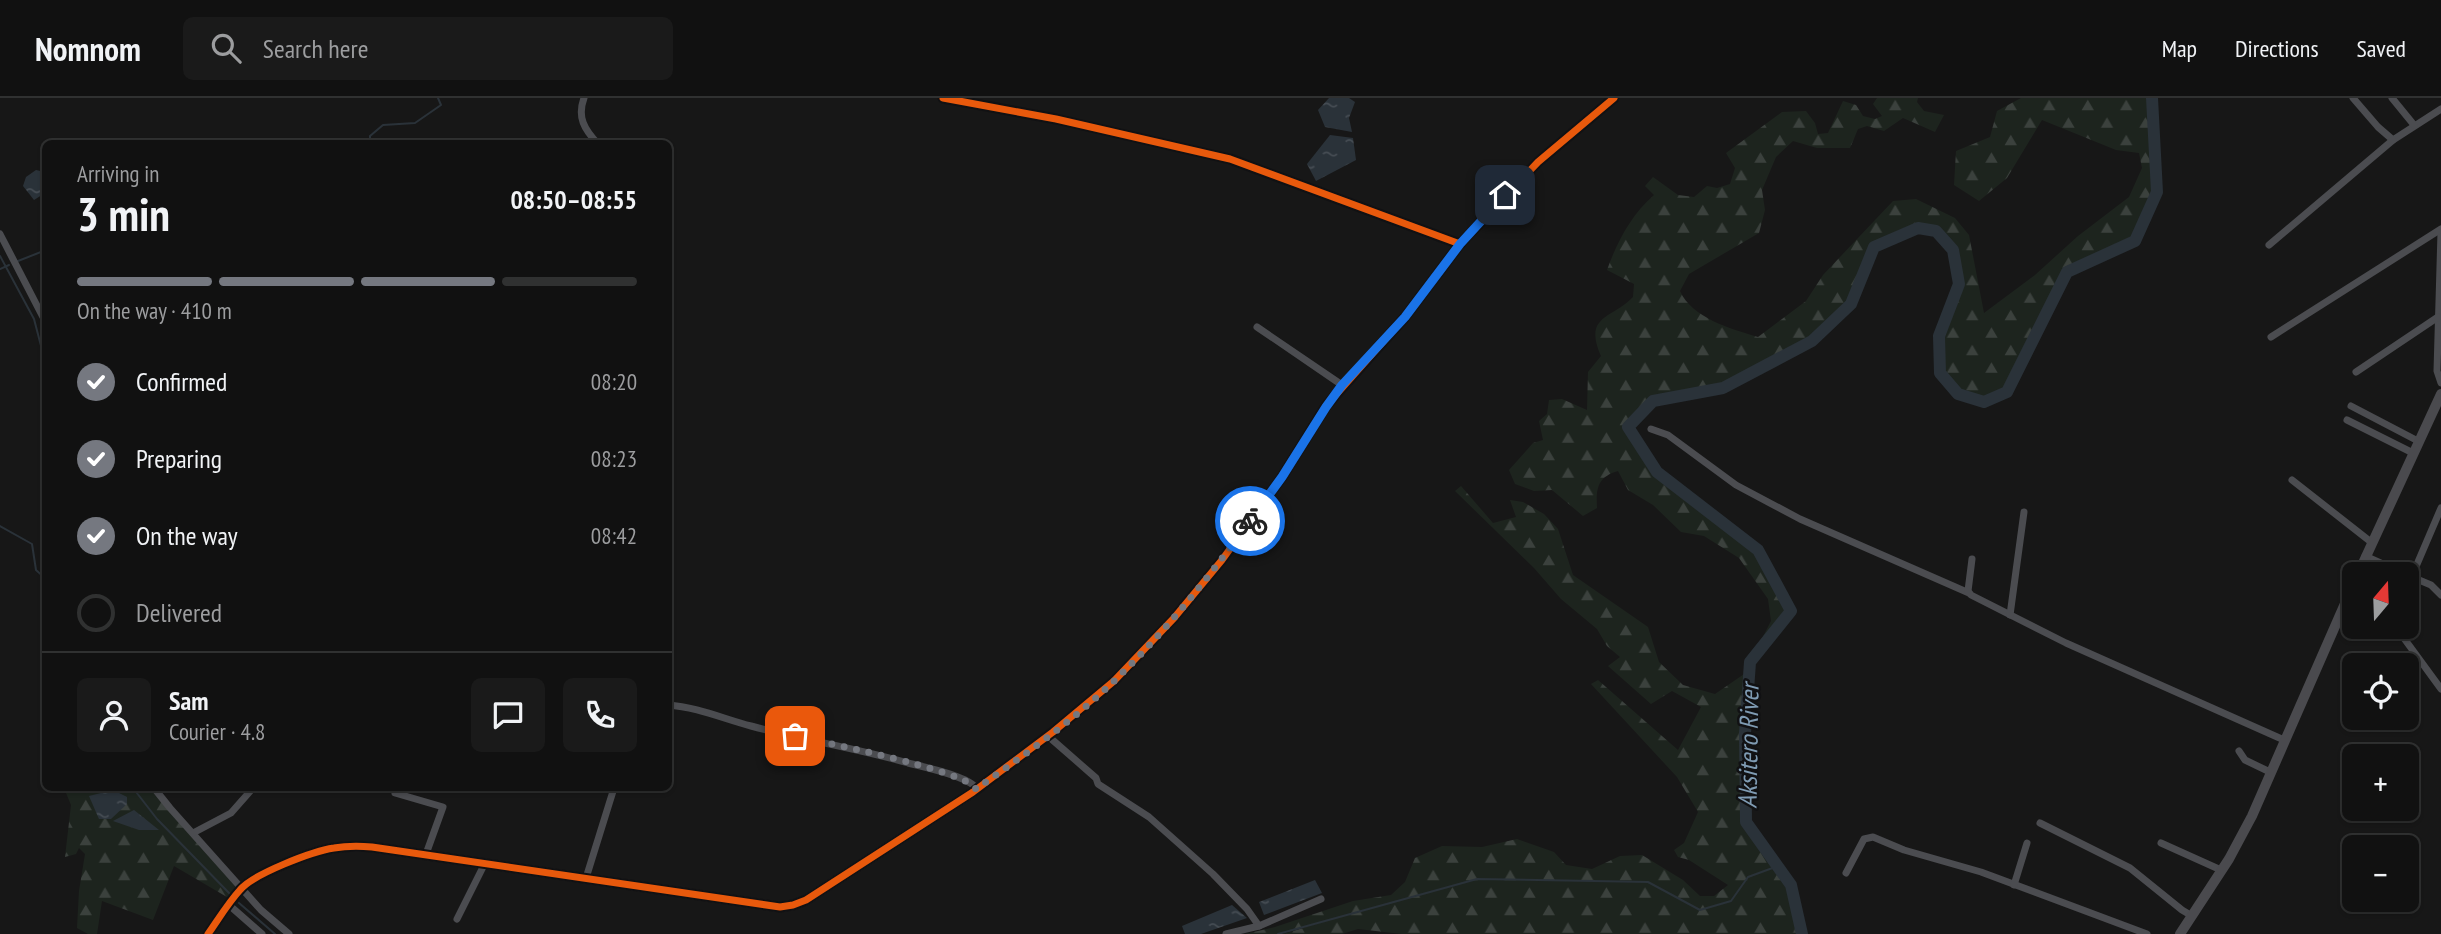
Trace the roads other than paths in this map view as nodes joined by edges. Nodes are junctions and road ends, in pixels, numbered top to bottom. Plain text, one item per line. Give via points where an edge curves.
1 (584, 98) edge
2 (943, 98) edge
3 (1614, 98) edge
4 (2353, 98) edge
5 (2392, 98) edge
6 (2441, 109) edge
7 (2414, 125) junction
8 (595, 140) edge
9 (2393, 140) junction
10 (2441, 231) edge
11 (0, 234) edge
12 (1460, 244) junction
13 (2269, 245) dead end
14 (2441, 256) edge
15 (42, 315) edge
16 (2438, 317) junction
17 (1257, 327) dead end
18 (2271, 337) dead end
19 (2356, 372) dead end
20 (2441, 383) edge
21 (1342, 385) junction
22 (2441, 394) edge
23 (2351, 406) dead end
24 (2347, 420) dead end
25 (1651, 429) dead end
26 (2418, 441) junction
27 (2413, 453) junction
28 (2292, 480) dead end
29 (2441, 508) edge
30 (2024, 512) dead end
31 (2371, 542) junction
32 (2365, 556) junction
33 (1972, 559) dead end
34 (2363, 562) edge
35 (2378, 562) edge
36 (2414, 562) edge
37 (2419, 580) edge
38 (2441, 580) edge
39 (2431, 585) junction
40 (1969, 593) junction
41 (2441, 595) edge
42 (2342, 610) edge
43 (2010, 615) junction
44 (2405, 639) edge
45 (2441, 688) edge
46 (672, 705) edge
47 (1048, 736) junction
48 (2284, 740) junction
49 (2239, 751) dead end
50 (2270, 772) junction
51 (976, 789) junction
52 (157, 791) edge
53 (250, 791) edge
54 (613, 791) edge
55 (395, 793) dead end
56 (2040, 824) dead end
57 (193, 833) junction
58 (2027, 843) dead end
59 (2161, 843) dead end
60 (426, 855) junction
61 (485, 863) junction
62 (2221, 870) junction
63 (1846, 873) dead end
64 (586, 878) junction
65 (2014, 885) junction
66 (241, 887) junction
67 (1321, 899) dead end
68 (229, 905) junction
69 (2192, 916) junction
70 (457, 919) dead end
71 (1259, 926) junction
72 (208, 934) edge
73 (262, 934) edge
74 (289, 934) edge
75 (1226, 934) edge
76 (2147, 934) edge
77 (2180, 934) edge

1 - 8 street via 581,120
2 - 12 street via 1230,159
3 - 12 street via 1538,162
4 - 9 street
5 - 7 street
6 - 7 street
7 - 9 street
9 - 13 street
10 - 14 street
10 - 18 street
11 - 15 street
12 - 21 street via 1405,317
14 - 16 street
16 - 19 street
16 - 20 street
17 - 21 street
21 - 47 street via 1282,477 1174,618 1114,681
22 - 26 street
23 - 26 street
24 - 27 street
25 - 40 street via 1679,443 1736,485 1800,519
26 - 27 street
27 - 31 street
28 - 31 street
29 - 36 street
30 - 43 street
31 - 32 street
32 - 34 street
32 - 35 street
33 - 40 street
37 - 39 street
38 - 39 street
39 - 41 street
40 - 43 street
42 - 48 street
43 - 48 street
44 - 45 street
46 - 51 street via 895,759 956,777
47 - 51 street
47 - 71 street via 1098,784 1149,817 1213,874
48 - 50 street
49 - 50 street via 2245,760
50 - 62 street via 2252,816
51 - 64 street via 793,905 780,907
52 - 57 street
53 - 57 street via 232,813
54 - 64 street
55 - 60 street via 443,807
56 - 69 street via 2130,868
57 - 66 street
58 - 65 street
59 - 62 street
60 - 61 street
60 - 66 street via 372,847 334,848
61 - 64 street
61 - 70 street
62 - 69 street
63 - 65 street via 1861,843 1873,837
65 - 76 street
66 - 68 street
66 - 74 street
67 - 71 street
68 - 72 street
68 - 73 street
69 - 77 street
71 - 75 street

